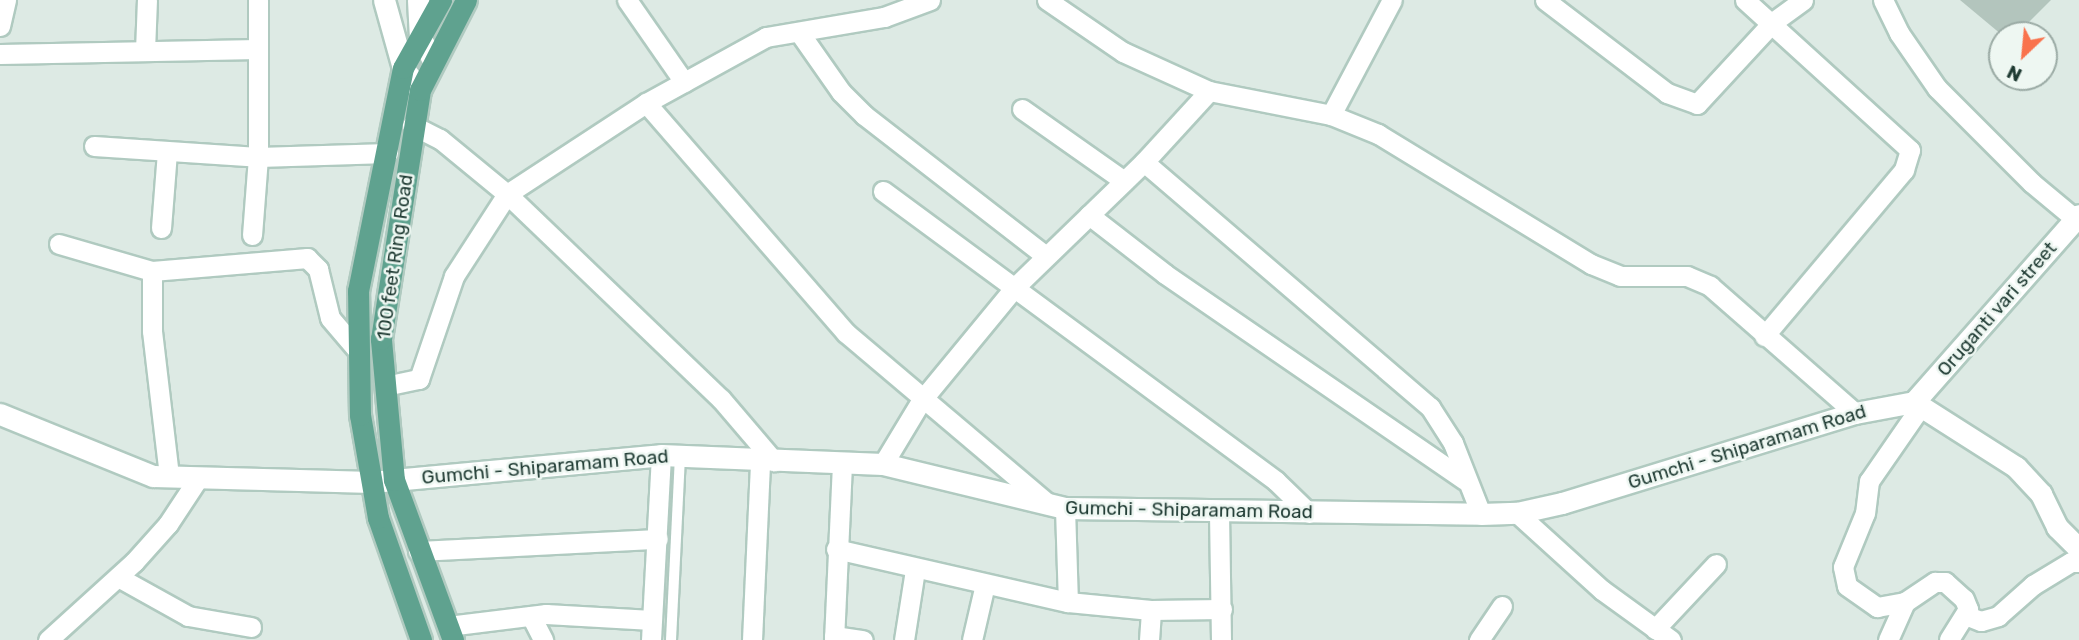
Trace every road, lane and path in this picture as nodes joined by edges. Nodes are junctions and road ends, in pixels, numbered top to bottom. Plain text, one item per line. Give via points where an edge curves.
1 (6, 0) edge
2 (148, 0) edge
3 (258, 0) edge
4 (384, 0) edge
5 (418, 0) edge
6 (441, 0) edge
7 (466, 0) edge
8 (627, 0) edge
9 (1047, 0) edge
10 (1392, 0) edge
11 (1545, 0) edge
12 (1745, 0) edge
13 (1804, 0) edge
14 (1883, 0) edge
15 (925, 1) edge
16 (1773, 22) junction
17 (0, 26) edge
18 (799, 32) junction
19 (419, 37) junction
20 (258, 48) junction
21 (145, 51) junction
22 (0, 54) edge
23 (433, 60) junction
24 (403, 68) junction
25 (684, 82) junction
26 (420, 90) junction
27 (1209, 91) junction
28 (646, 103) junction
29 (1022, 109) dead end
30 (1331, 115) junction
31 (412, 125) junction
32 (94, 146) dead end
33 (167, 151) junction
34 (388, 153) junction
35 (258, 157) junction
36 (1144, 162) junction
37 (1124, 181) junction
38 (883, 191) dead end
39 (507, 194) junction
40 (1089, 215) junction
41 (2078, 219) edge
42 (161, 228) dead end
43 (252, 235) dead end
44 (59, 244) dead end
45 (1045, 256) junction
46 (152, 271) junction
47 (1015, 287) junction
48 (1764, 336) junction
49 (359, 352) junction
50 (385, 386) junction
51 (921, 401) junction
52 (1917, 404) junction
53 (1855, 413) junction
54 (0, 414) edge
55 (671, 456) junction
56 (767, 461) junction
57 (842, 463) junction
58 (883, 464) junction
59 (169, 476) junction
60 (199, 477) junction
61 (394, 480) junction
62 (1465, 480) junction
63 (372, 482) junction
64 (1058, 507) junction
65 (1219, 513) junction
66 (1309, 513) junction
67 (1517, 513) junction
68 (1481, 514) junction
69 (658, 539) junction
70 (836, 549) junction
71 (2079, 549) edge
72 (418, 551) junction
73 (2079, 562) edge
74 (1716, 565) dead end
75 (915, 570) junction
76 (118, 577) junction
77 (985, 584) junction
78 (1068, 602) junction
79 (1905, 602) junction
80 (1502, 606) dead end
81 (1222, 609) junction
82 (1151, 610) junction
83 (1965, 615) junction
84 (531, 616) junction
85 (251, 627) dead end
86 (652, 630) edge
87 (450, 633) edge
88 (1663, 634) edge
89 (834, 638) edge
90 (48, 640) edge
91 (422, 640) edge
92 (542, 640) edge
93 (671, 640) edge
94 (752, 640) edge
95 (863, 640) edge
96 (905, 640) edge
97 (972, 640) edge
98 (1149, 640) edge
99 (1221, 640) edge
100 (1479, 640) edge
101 (1888, 640) edge
102 (1949, 640) edge

1 - 17 street
2 - 21 street
3 - 20 street
4 - 24 street
5 - 19 street
6 - 19 main road, 100 feet Ring Road
7 - 23 main road, 100 feet Ring Road
8 - 25 street
9 - 27 street via 1123,52
10 - 30 street
11 - 16 street via 1667,93 1697,104
12 - 16 street
13 - 16 street
14 - 41 street via 1899,33 1937,88 2032,183
15 - 18 street via 884,17
16 - 48 street via 1904,141 1910,158
18 - 25 street via 766,37
18 - 45 street via 841,92 864,115
19 - 23 street
19 - 24 main road, 100 feet Ring Road
20 - 21 street
20 - 35 street
21 - 22 street
23 - 26 main road, 100 feet Ring Road
24 - 26 street
24 - 34 main road, 100 feet Ring Road
25 - 28 street
26 - 31 main road, 100 feet Ring Road
27 - 30 street
27 - 36 street
28 - 39 street
28 - 51 street via 846,333
29 - 37 street
30 - 48 street via 1378,134 1591,264 1620,276 1687,275 1710,286
31 - 39 street via 440,139
31 - 50 main road, 100 feet Ring Road via 382,339
32 - 33 street
33 - 35 street
33 - 42 street
34 - 35 street
34 - 49 main road, 100 feet Ring Road via 358,291
35 - 43 street
36 - 37 street
36 - 62 street via 1430,407 1453,443
37 - 40 street
38 - 47 street
39 - 50 street via 454,276 419,379
39 - 56 street via 721,399
40 - 45 street
40 - 62 street via 1165,274
41 - 52 street, Oruganti vari street
44 - 46 street
45 - 47 street
46 - 49 street via 307,258 318,269 330,318
46 - 59 street via 152,331
47 - 51 street
47 - 66 street via 1276,481
48 - 53 street
49 - 63 main road, 100 feet Ring Road via 360,415
50 - 61 main road, 100 feet Ring Road
51 - 58 street
51 - 64 street
52 - 53 street, Gumchi - Shiparamam Road
52 - 71 street via 2016,467 2041,494 2057,527
52 - 79 street via 1869,481 1865,513 1843,566 1847,586 1868,604 1884,608
53 - 67 street, Gumchi - Shiparamam Road
54 - 59 street, Gumchi - Shiparamam Road via 153,475
55 - 56 street, Gumchi - Shiparamam Road
55 - 61 street, Gumchi - Shiparamam Road
55 - 69 street
55 - 93 lane
56 - 57 street, Gumchi - Shiparamam Road
56 - 94 street
57 - 58 street, Gumchi - Shiparamam Road
57 - 70 street
58 - 64 street, Gumchi - Shiparamam Road
59 - 60 street, Gumchi - Shiparamam Road
60 - 63 street, Gumchi - Shiparamam Road
60 - 76 street via 168,524
61 - 63 street, Gumchi - Shiparamam Road
61 - 72 main road, 100 feet Ring Road
62 - 68 street
63 - 91 main road, 100 feet Ring Road via 379,518
64 - 65 street, Gumchi - Shiparamam Road
64 - 78 street
65 - 66 street, Gumchi - Shiparamam Road
65 - 81 street
66 - 68 street, Gumchi - Shiparamam Road
67 - 68 street, Gumchi - Shiparamam Road
67 - 88 street via 1602,590
69 - 72 street
69 - 86 street
70 - 75 street
70 - 89 street
72 - 87 main road, 100 feet Ring Road
73 - 83 street via 2071,562 2033,585 1998,616 1981,621
74 - 88 street
75 - 77 street
75 - 96 street
76 - 85 street via 187,616
76 - 90 street
77 - 78 street
77 - 97 street
78 - 82 street
79 - 83 street via 1940,581 1964,599
79 - 101 street
80 - 100 street
81 - 82 street
81 - 99 street
82 - 98 street
83 - 102 street
84 - 86 street via 598,614
84 - 87 street
84 - 92 street
89 - 95 street

